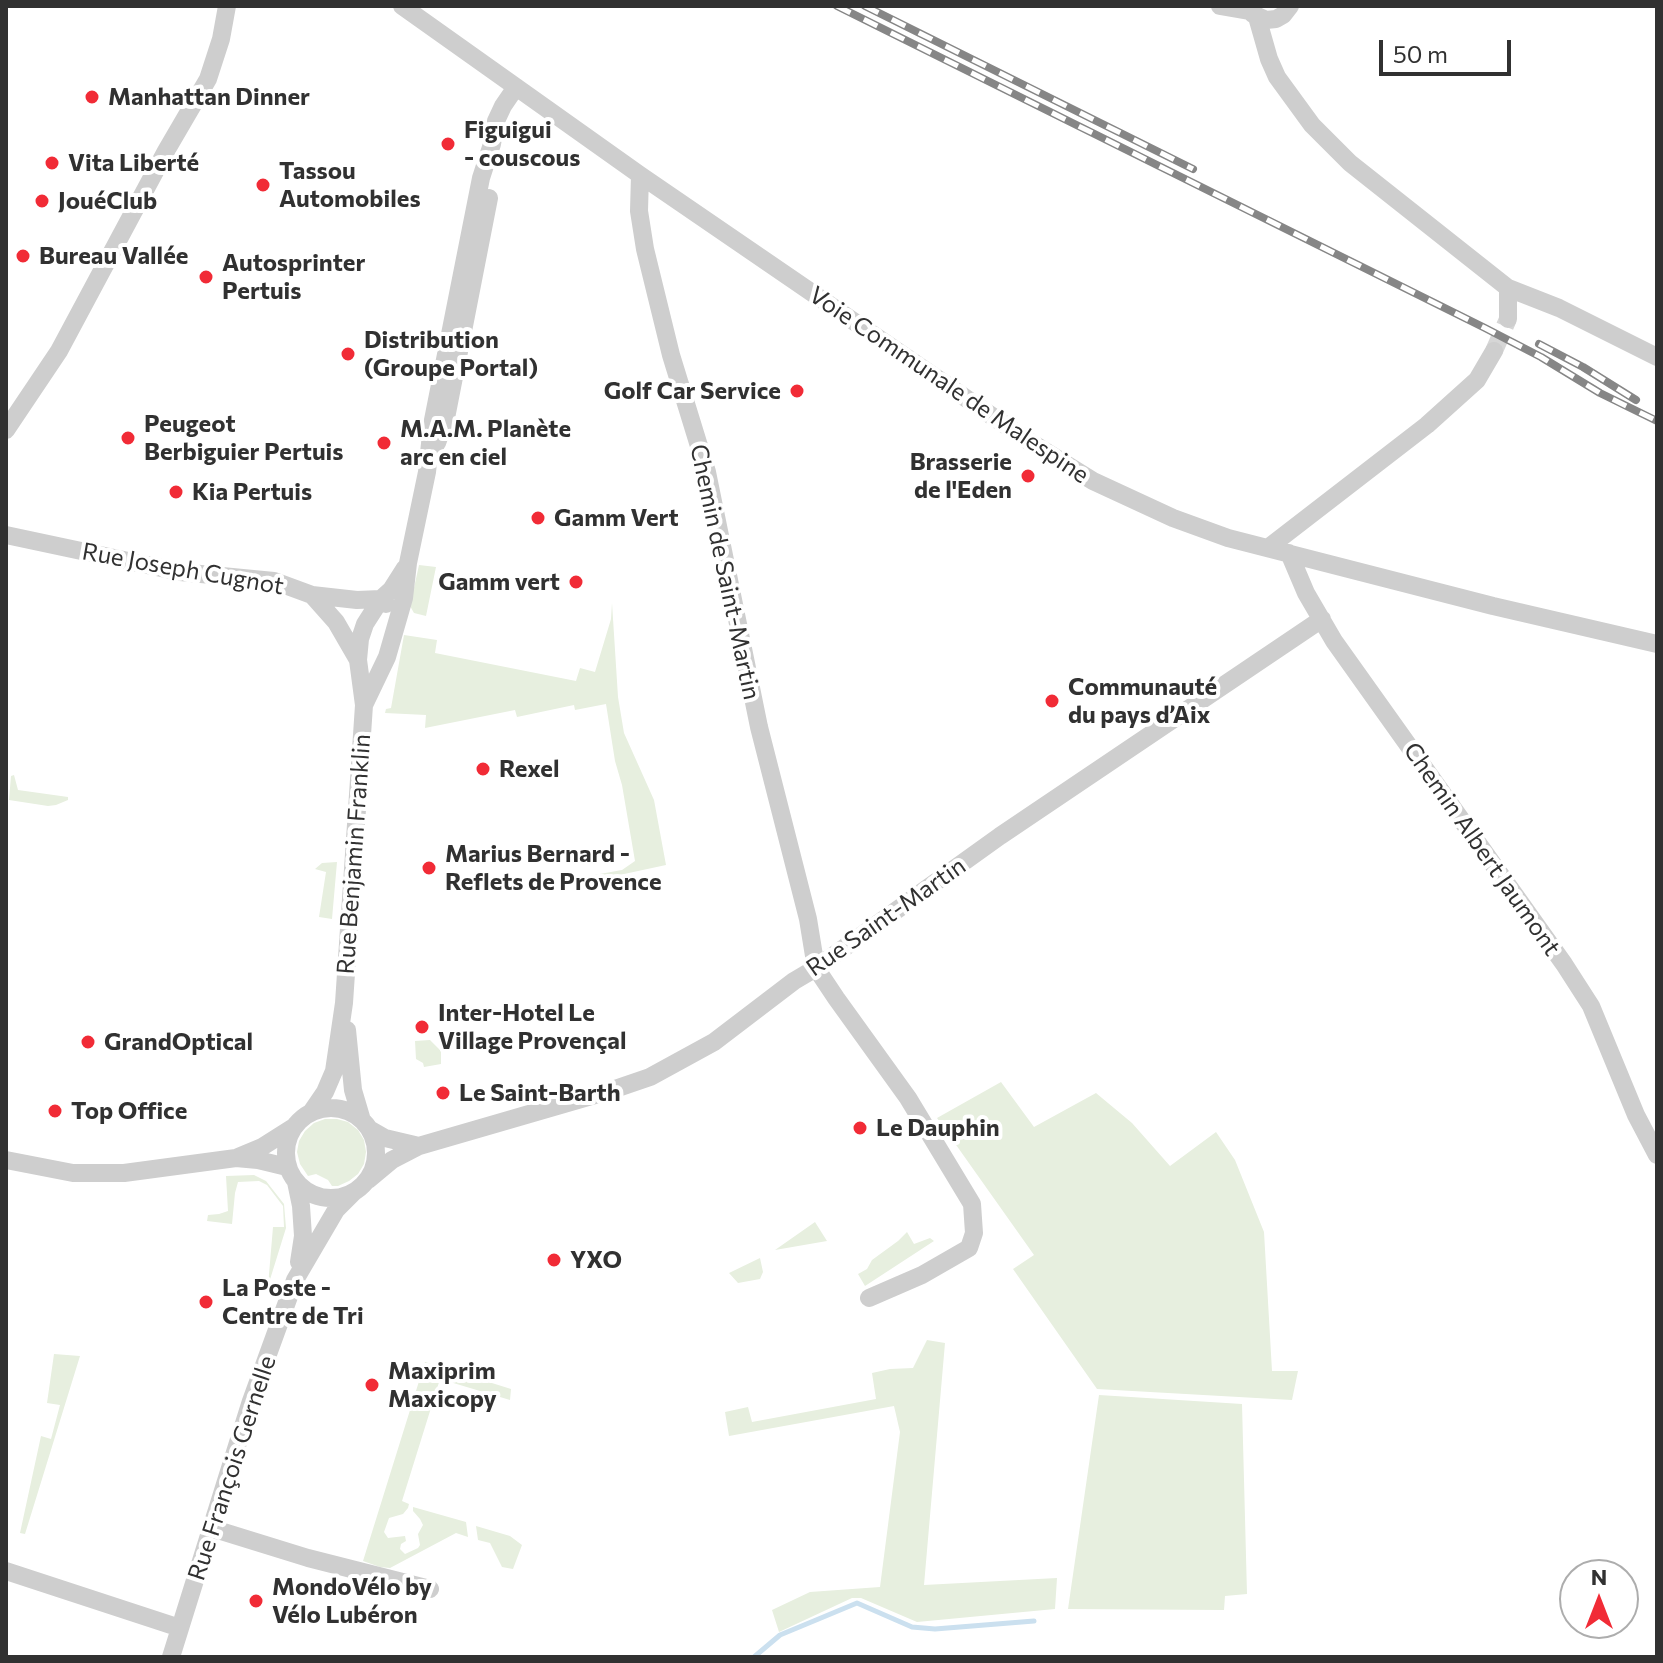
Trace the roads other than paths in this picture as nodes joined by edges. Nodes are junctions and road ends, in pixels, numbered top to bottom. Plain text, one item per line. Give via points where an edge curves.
1 (227, 6) edge
2 (402, 6) edge
3 (1220, 6) edge
4 (1288, 10) edge
5 (1251, 11) edge
6 (1269, 59) junction
7 (516, 87) junction
8 (640, 175) junction
9 (1508, 288) junction
10 (1508, 319) tunnel mouth
11 (1494, 351) tunnel mouth
12 (1657, 357) edge
13 (6, 430) edge
14 (6, 535) edge
15 (1269, 547) junction
16 (1289, 553) junction
17 (408, 563) junction
18 (312, 595) junction
19 (381, 599) junction
20 (1322, 619) junction
21 (336, 622) junction
22 (397, 625) junction
23 (360, 639) junction
24 (390, 644) junction
25 (1657, 644) edge
26 (358, 660) junction
27 (364, 705) junction
28 (816, 968) junction
29 (344, 1003) junction
30 (312, 1111) junction
31 (366, 1124) junction
32 (292, 1128) junction
33 (419, 1146) junction
34 (1657, 1155) edge
35 (236, 1158) junction
36 (6, 1160) edge
37 (292, 1175) junction
38 (362, 1186) junction
39 (295, 1280) junction
40 (869, 1298) dead end
41 (211, 1528) junction
42 (6, 1571) edge
43 (430, 1589) dead end
44 (180, 1628) junction
45 (171, 1657) edge

1 - 13 street via 204,86 59,351
2 - 7 street, Voie Communale de Malespine
3 - 5 street
4 - 5 street via 1266,20
4 - 6 street
5 - 6 street
6 - 9 street via 1292,100 1350,163
7 - 8 street, Voie Communale de Malespine
7 - 17 street via 496,121 481,178
8 - 15 street, Voie Communale de Malespine via 1093,481 1173,518
8 - 28 street, Chemin de Saint-Martin via 645,249 707,472
9 - 10 street
9 - 12 street
11 - 15 street via 1477,380 1427,425
14 - 18 street, Rue Joseph Cugnot via 180,572 274,581
15 - 16 street, Voie Communale de Malespine
16 - 20 street, Chemin Albert Jaumont
16 - 25 street, Voie Communale de Malespine
17 - 19 street
17 - 22 street
18 - 19 street, Rue Joseph Cugnot
18 - 21 street, Rue Joseph Cugnot
19 - 22 street
19 - 23 street
20 - 28 street, Rue Saint-Martin via 1000,836
20 - 34 street, Chemin Albert Jaumont via 1591,1006
21 - 23 street, Rue Joseph Cugnot
21 - 26 street, Rue Joseph Cugnot
22 - 24 street
23 - 24 street
23 - 26 street
24 - 27 street
26 - 27 street
27 - 29 street, Rue Benjamin Franklin
28 - 33 street, Rue Saint-Martin via 714,1042 650,1077
28 - 40 street via 908,1098 972,1204 969,1248
29 - 30 street, Rue Benjamin Franklin via 334,1071
29 - 31 street, Rue Benjamin Franklin via 353,1090
30 - 31 street via 346,1109
30 - 32 street
31 - 33 street via 385,1138
31 - 38 street via 377,1146 376,1164
32 - 35 street
32 - 37 street via 285,1147
33 - 38 street, Rue Saint-Martin via 392,1160
35 - 36 street via 111,1173 73,1173
35 - 37 street via 258,1160
37 - 38 street via 309,1193 324,1198 340,1198
37 - 39 street via 303,1236
38 - 39 street, Rue Saint-Martin via 336,1210
39 - 41 street, Rue François Gernelle
41 - 43 street
41 - 44 street, Rue François Gernelle
42 - 44 street
44 - 45 street, Rue François Gernelle

